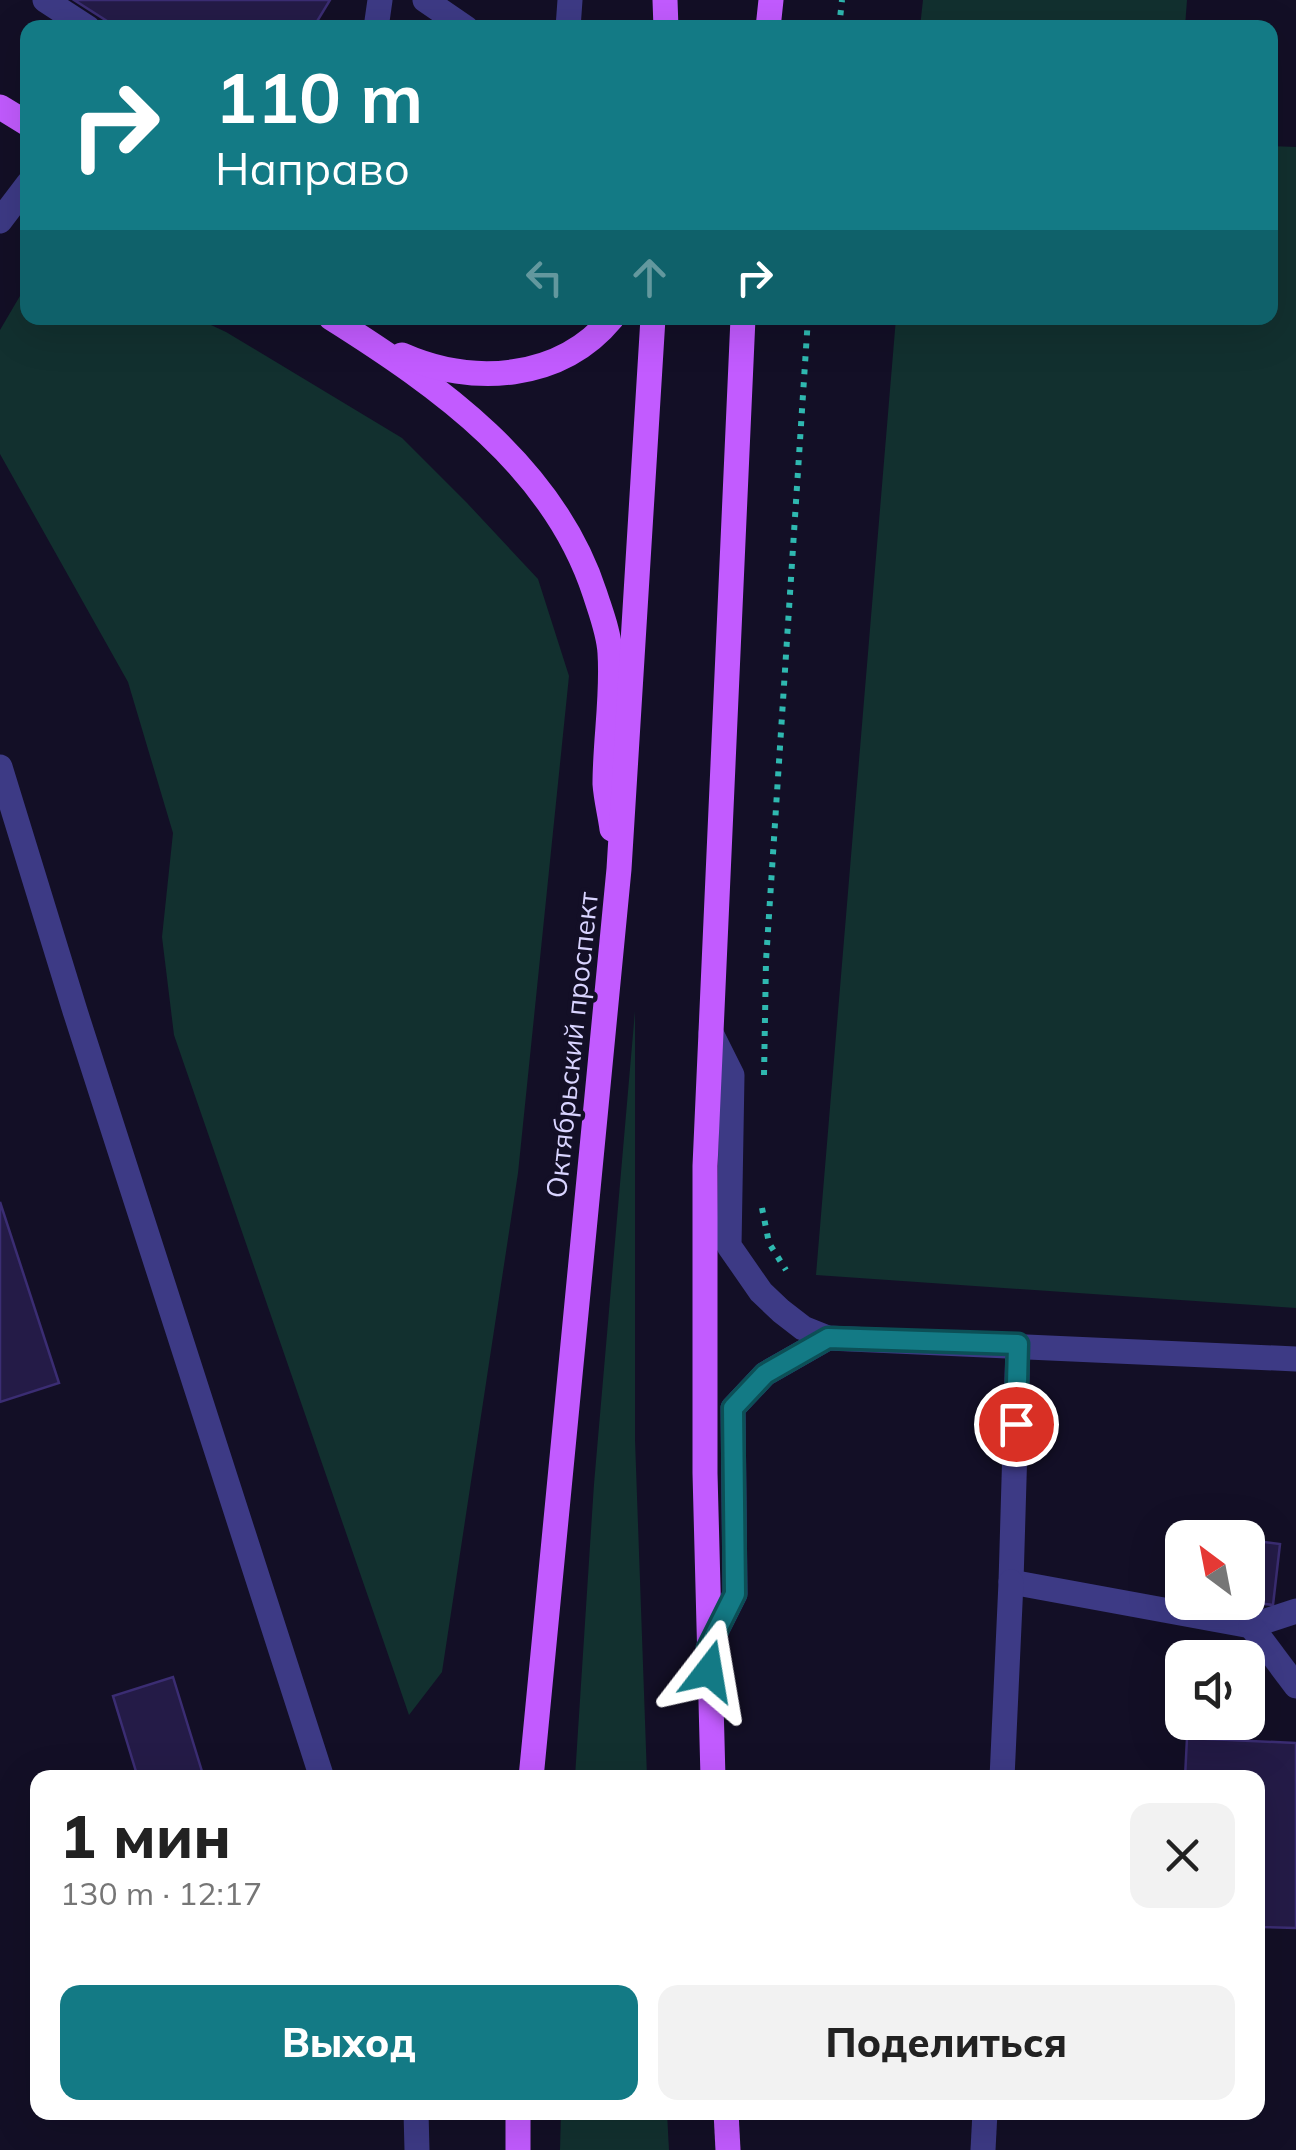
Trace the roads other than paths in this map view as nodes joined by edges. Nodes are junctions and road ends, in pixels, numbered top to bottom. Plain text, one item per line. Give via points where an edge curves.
1 (45, 0) edge
2 (425, 0) edge
3 (76, 20) edge
4 (454, 20) edge
5 (20, 195) edge
6 (0, 221) edge
7 (342, 325) edge
8 (605, 325) edge
9 (653, 325) edge
10 (743, 325) edge
11 (367, 340) junction
12 (0, 768) edge
13 (619, 868) junction
14 (711, 1033) junction
15 (828, 1338) junction
16 (1018, 1344) junction
17 (1296, 1358) edge
18 (1012, 1582) junction
19 (1296, 1610) edge
20 (1251, 1626) junction
21 (708, 1648) junction
22 (1296, 1686) edge
23 (319, 1770) edge
24 (532, 1770) edge
25 (712, 1770) edge
26 (1002, 1770) edge
27 (416, 2120) edge
28 (518, 2120) edge
29 (726, 2120) edge
30 (985, 2120) edge
31 (417, 2150) edge
32 (518, 2150) edge
33 (728, 2150) edge
34 (983, 2150) edge

1 - 3 street
2 - 4 street
5 - 6 street
7 - 11 main road
8 - 11 main road via 563,356 508,374 451,372
9 - 13 main road, Октябрьский проспект
10 - 14 main road
11 - 13 main road via 492,436 540,488 577,549 610,650 605,787
12 - 23 street
13 - 24 main road, Октябрьский проспект
14 - 15 street via 732,1076 728,1246 760,1292 803,1328
14 - 21 main road via 705,1166
15 - 16 street
15 - 21 street via 765,1374 733,1408 735,1594
16 - 17 street
16 - 18 street
18 - 20 street
18 - 26 street
19 - 20 street
20 - 22 street
21 - 25 main road
27 - 31 street
28 - 32 main road
29 - 33 main road
30 - 34 street

